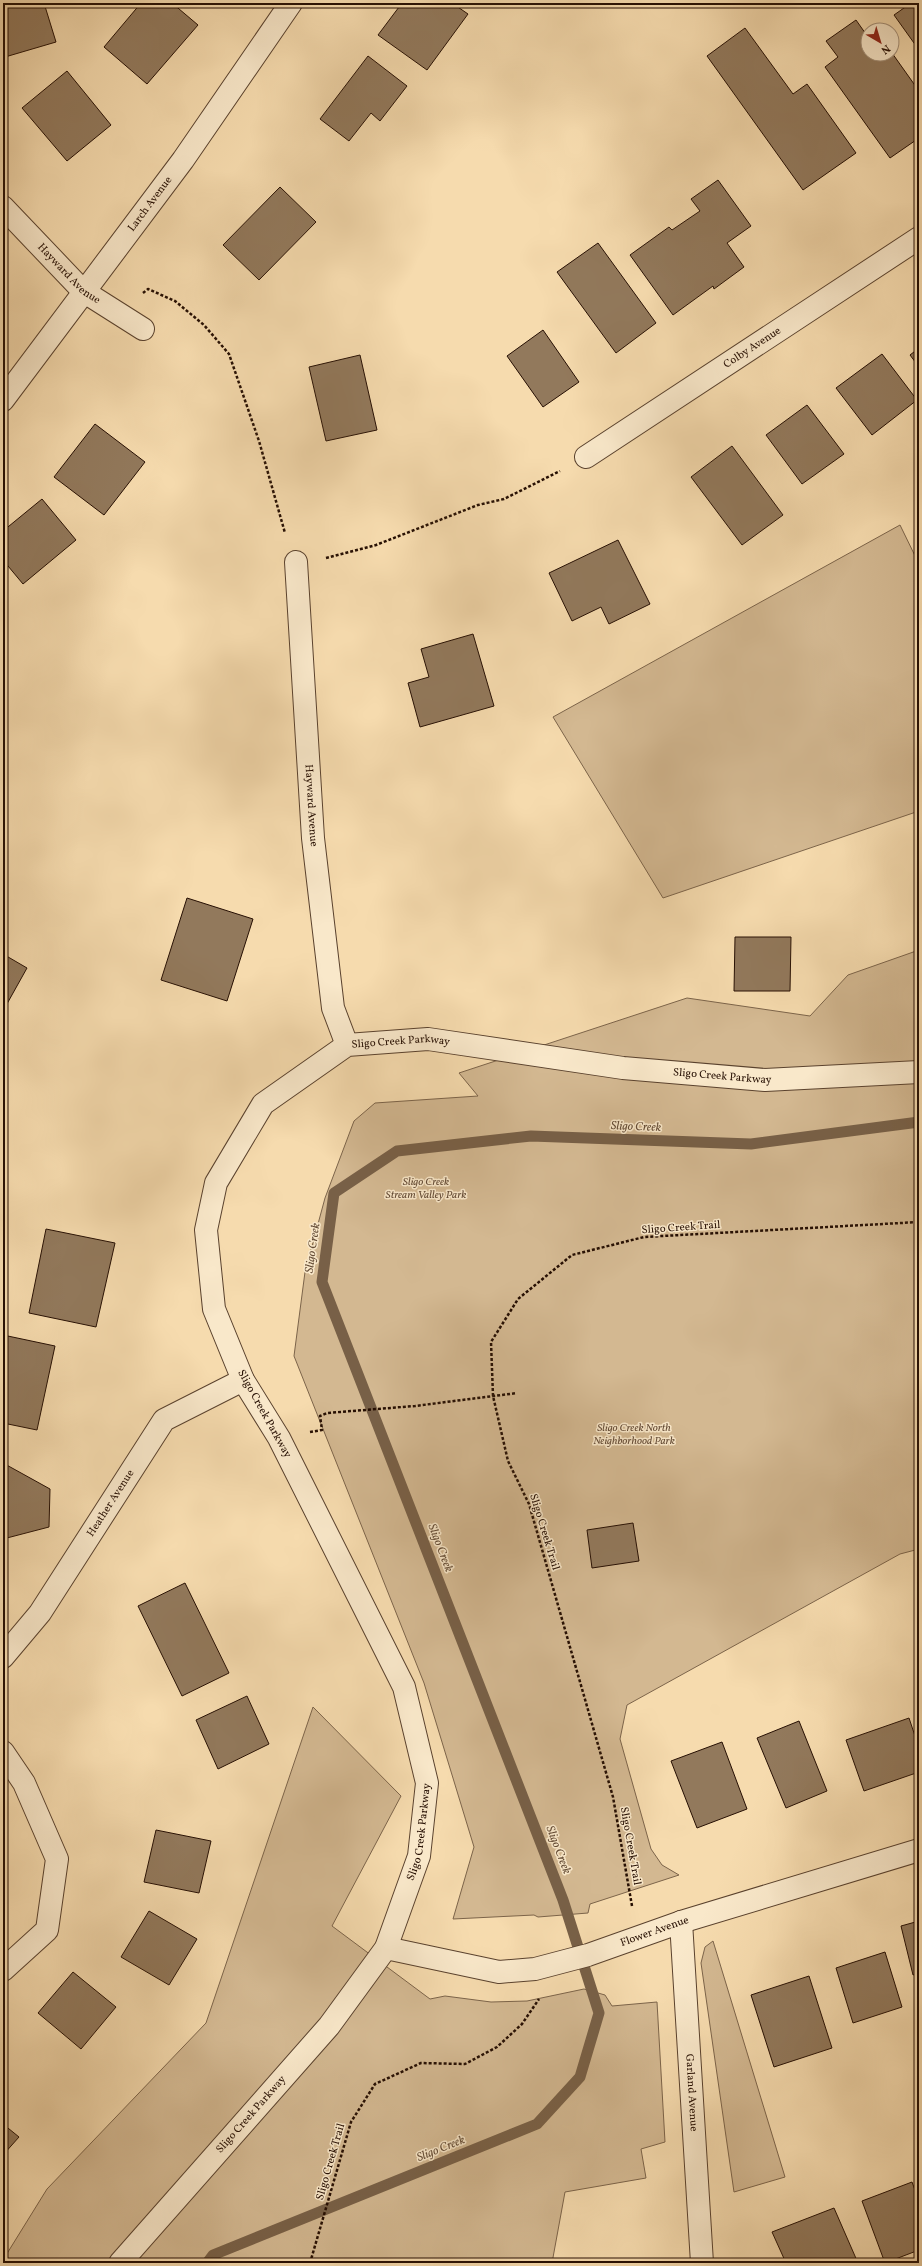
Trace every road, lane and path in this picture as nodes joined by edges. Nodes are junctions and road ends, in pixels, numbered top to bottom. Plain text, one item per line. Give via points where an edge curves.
1 (291, 3) edge
2 (3, 207) edge
3 (919, 238) edge
4 (83, 291) junction
5 (118, 313) junction
6 (143, 329) dead end
7 (3, 400) edge
8 (586, 457) joint
9 (296, 562) junction
10 (347, 1045) junction
11 (919, 1072) edge
12 (919, 1222) edge
13 (243, 1380) junction
14 (517, 1393) dead end
15 (493, 1396) junction
16 (327, 1413) dead end
17 (311, 1428) dead end
18 (314, 1431) dead end
19 (3, 1657) edge
20 (3, 1752) edge
21 (919, 1850) edge
22 (632, 1904) dead end
23 (681, 1922) junction
24 (386, 1948) junction
25 (3, 1970) edge
26 (542, 1996) dead end
27 (120, 2263) edge
28 (310, 2263) edge
29 (702, 2263) edge

1 - 4 street, Larch Avenue via 182,160
2 - 4 street, Hayward Avenue
3 - 8 street, Colby Avenue
4 - 5 street, Hayward Avenue
4 - 7 street, Larch Avenue
5 - 6 street, Hayward Avenue
5 - 9 path via 148,289 175,301 204,325 228,354 259,441
8 - 9 path via 504,498 478,505 376,545 322,559
9 - 10 street, Hayward Avenue via 312,838 333,1008
10 - 11 street, Sligo Creek Parkway via 428,1039 623,1068 765,1080
10 - 13 street, Sligo Creek Parkway via 263,1104 216,1184 206,1230 214,1309
12 - 15 path, Sligo Creek Trail via 644,1237 572,1256 518,1299 491,1342
13 - 19 street, Heather Avenue via 164,1420 40,1613
13 - 24 street, Sligo Creek Parkway via 279,1438 404,1687 427,1783 419,1856
14 - 15 path
15 - 16 path via 415,1406
15 - 22 path, Sligo Creek Trail via 508,1461 528,1504 613,1797
17 - 18 path
20 - 25 street via 24,1783 57,1859 47,1930
21 - 23 street, Flower Avenue
23 - 24 street, Flower Avenue via 535,1969 499,1972
23 - 29 street, Garland Avenue
24 - 27 street, Sligo Creek Parkway via 329,2026
26 - 28 path, Sligo Creek Trail via 522,2024 497,2047 465,2064 421,2063 375,2084 351,2122

